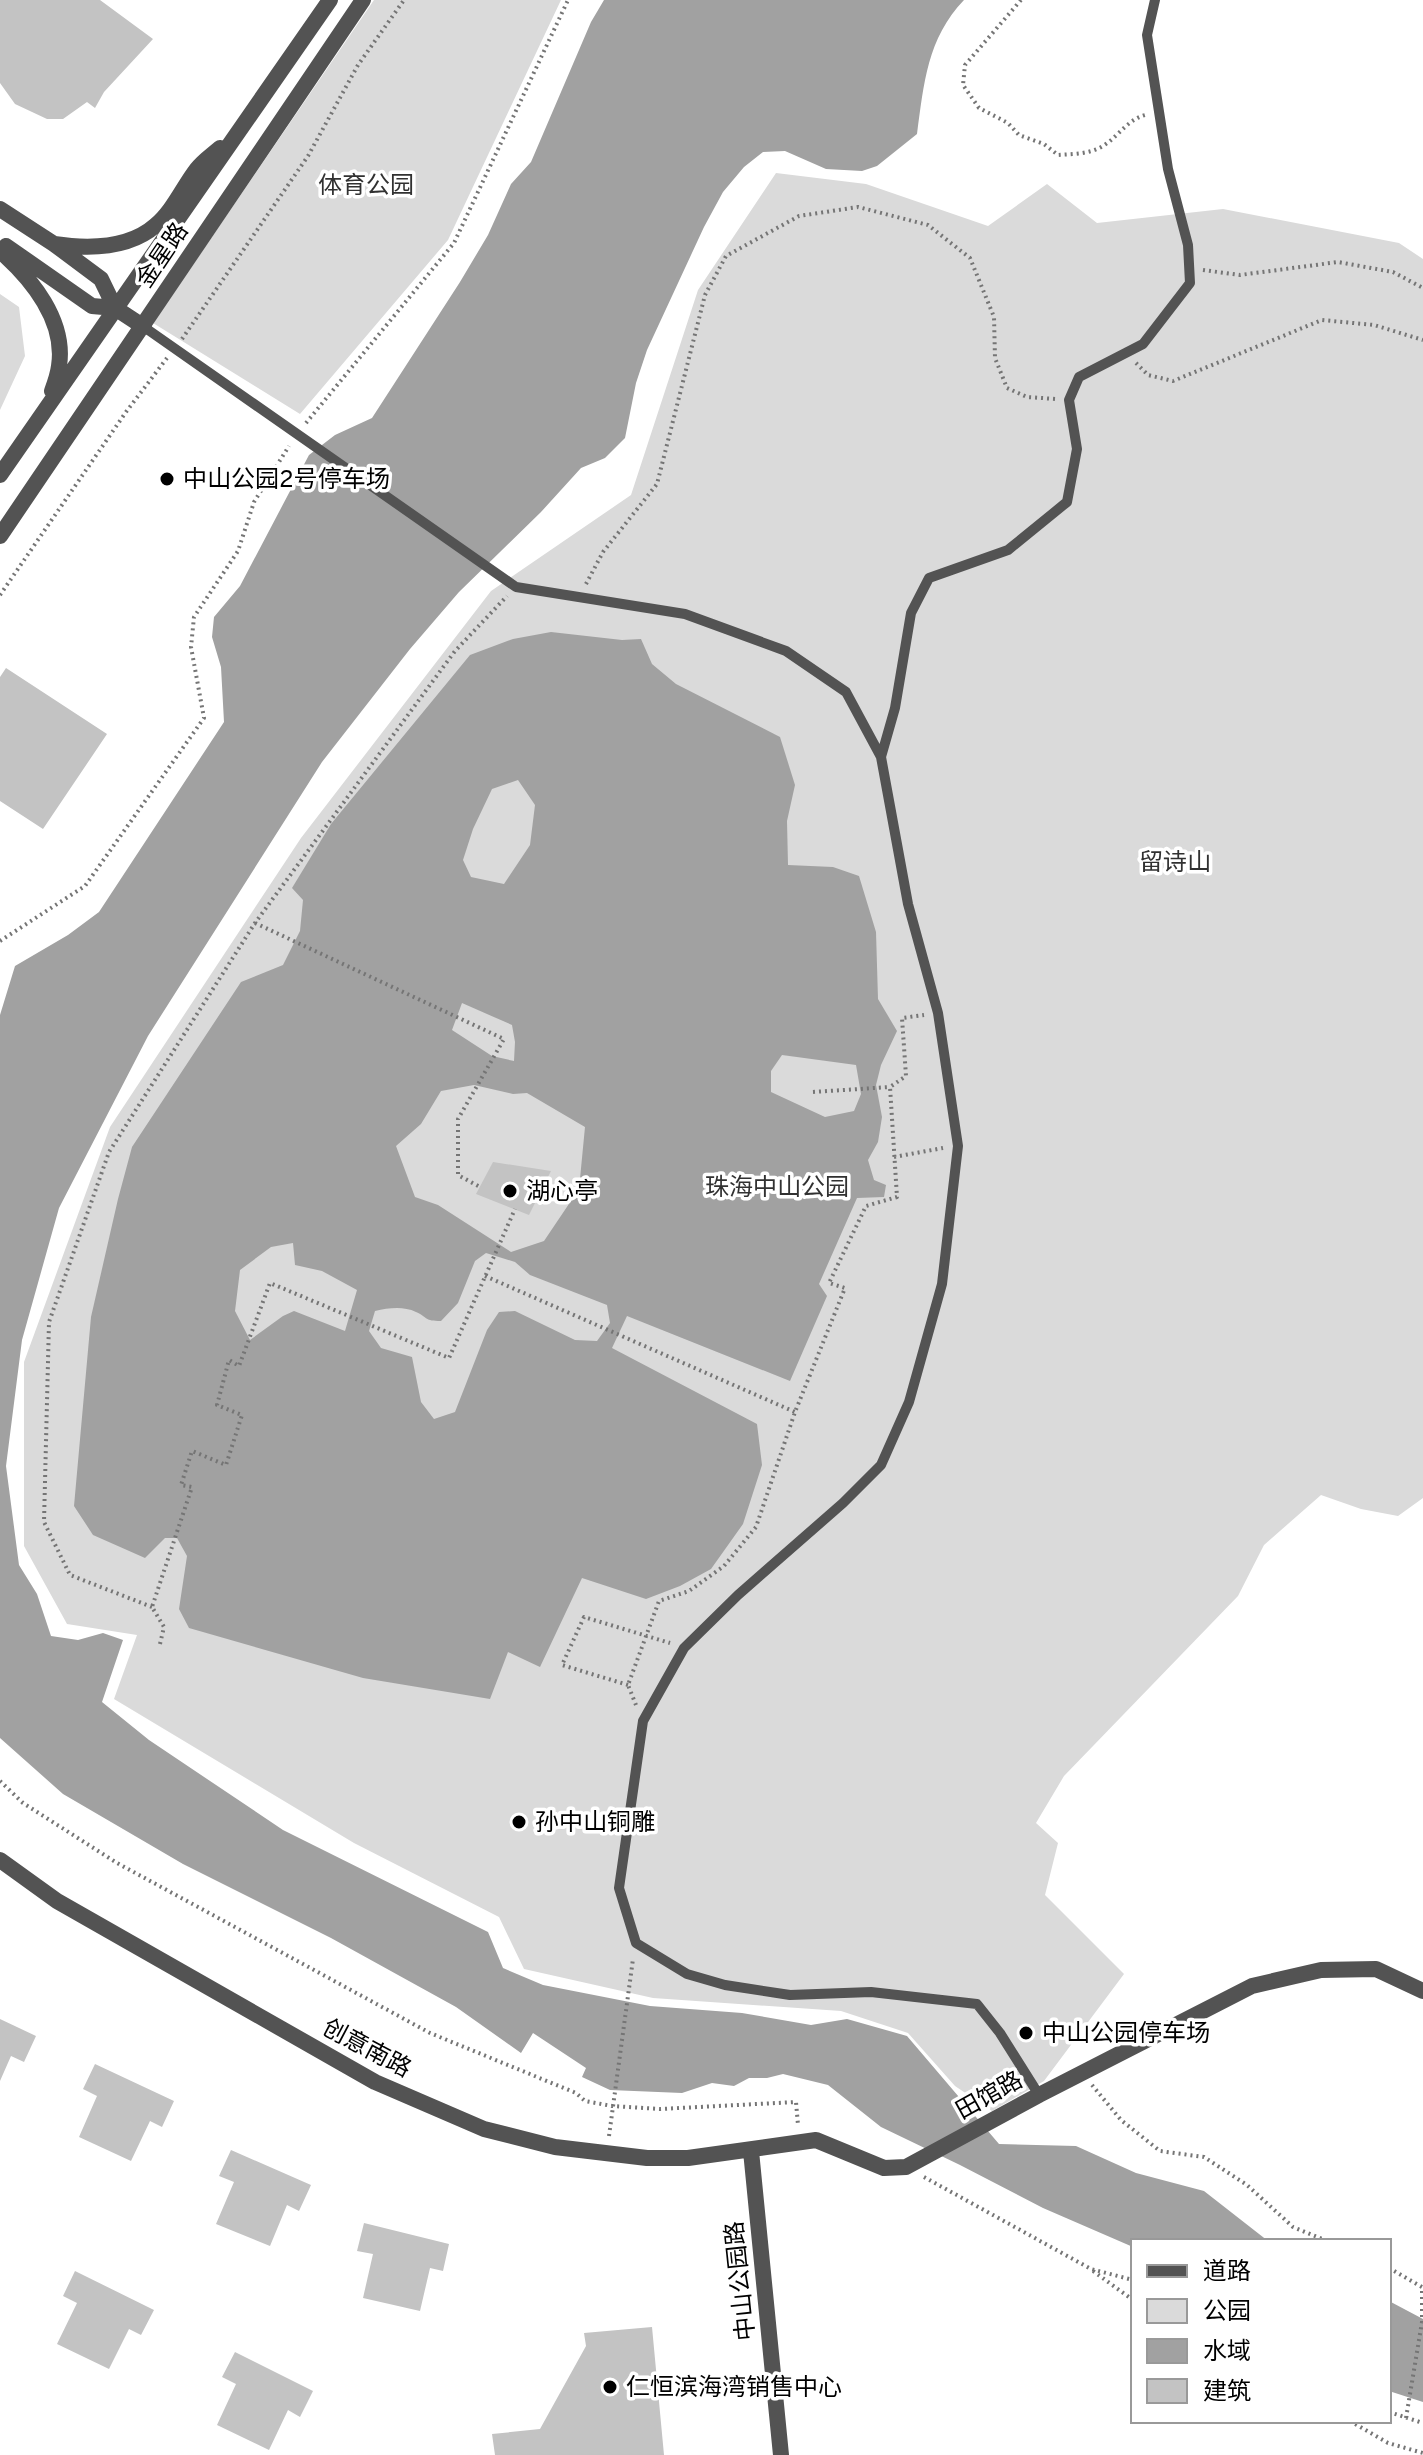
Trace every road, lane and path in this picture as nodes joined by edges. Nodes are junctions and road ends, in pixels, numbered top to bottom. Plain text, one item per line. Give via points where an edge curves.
1 (330, 0) edge
2 (363, 0) edge
3 (404, 0) edge
4 (568, 0) edge
5 (1021, 0) edge
6 (1155, 0) edge
7 (1159, 110) junction
8 (239, 131) junction
9 (0, 209) edge
10 (0, 242) edge
11 (54, 244) junction
12 (0, 251) edge
13 (1189, 268) junction
14 (1423, 288) edge
15 (115, 308) junction
16 (144, 327) junction
17 (1423, 340) edge
18 (174, 349) junction
19 (1126, 353) junction
20 (1069, 400) junction
21 (49, 404) junction
22 (298, 433) junction
23 (0, 475) edge
24 (0, 536) edge
25 (516, 587) junction
26 (0, 595) edge
27 (579, 596) junction
28 (881, 757) junction
29 (255, 923) junction
30 (0, 941) edge
31 (938, 1013) junction
32 (890, 1087) junction
33 (813, 1092) dead end
34 (958, 1146) junction
35 (894, 1157) junction
36 (480, 1187) dead end
37 (515, 1209) dead end
38 (485, 1276) junction
39 (795, 1412) junction
40 (152, 1607) junction
41 (646, 1634) junction
42 (160, 1644) dead end
43 (684, 1648) junction
44 (628, 1685) junction
45 (643, 1721) junction
46 (0, 1781) edge
47 (0, 1860) edge
48 (636, 1943) junction
49 (1423, 1991) edge
50 (1082, 2073) junction
51 (1039, 2095) junction
52 (612, 2106) junction
53 (800, 2143) junction
54 (751, 2151) junction
55 (607, 2154) junction
56 (906, 2167) junction
57 (1322, 2239) edge
58 (1091, 2269) junction
59 (1391, 2269) edge
60 (1131, 2279) edge
61 (1131, 2299) edge
62 (1422, 2305) edge
63 (1422, 2322) edge
64 (1391, 2413) edge
65 (1406, 2418) junction
66 (1353, 2423) edge
67 (1423, 2423) edge
68 (1423, 2453) edge
69 (781, 2455) edge

1 - 8 street, 金星路
2 - 16 street, 金星路
3 - 18 path via 358,65 308,156
4 - 22 path via 454,243
5 - 7 path via 965,65 963,85 979,108 1058,155 1103,146 1134,118
6 - 7 lane via 1147,35
7 - 13 lane
8 - 11 street via 199,166 156,225 110,246
8 - 15 street, 金星路
9 - 11 street
10 - 15 street via 92,306
11 - 15 street via 101,279
12 - 21 street via 47,304 56,327 60,365
13 - 14 path via 1240,275 1338,262 1393,272
13 - 19 lane via 1190,283 1143,344
15 - 16 street
15 - 21 street, 金星路
16 - 18 lane
16 - 24 street, 金星路
17 - 19 path via 1374,325 1322,320 1173,381 1148,375
18 - 22 lane
18 - 26 path
19 - 20 lane via 1079,377
20 - 27 path via 1027,397 1007,388 995,358 994,317 970,258 928,225 858,207 799,216 726,256 705,295 657,484 603,552
20 - 28 lane via 1077,449 1067,502 1008,550 929,578 911,613
21 - 23 street, 金星路
22 - 25 lane
22 - 30 path via 254,502 238,551 194,617 191,647 204,718 85,886
25 - 27 lane
25 - 29 path via 455,651
27 - 28 lane via 685,614 786,651 846,692
28 - 31 lane via 908,904
29 - 36 path via 504,1039 458,1119 458,1175
29 - 40 path via 109,1152 49,1322 44,1522 70,1575
31 - 32 path via 902,1018 906,1076
31 - 34 lane
32 - 33 path
32 - 35 path
34 - 35 path
34 - 43 lane via 942,1284 909,1402 881,1465
35 - 39 path via 897,1197 866,1206 829,1283 845,1288
37 - 38 path
38 - 39 path
38 - 40 path via 449,1358 270,1283 239,1366 229,1360 217,1405 242,1415 226,1465 192,1451 181,1485 192,1487
39 - 41 path via 756,1527 724,1566 689,1591 659,1601
40 - 42 path via 164,1627
41 - 43 path
41 - 44 path
41 - 44 path via 584,1617 562,1665
43 - 45 lane
44 - 45 path
45 - 48 lane via 619,1888
46 - 52 path via 23,1803 117,1863 430,2033 585,2101
47 - 55 street, 创意南路 via 57,1901 375,2082 519,2140
48 - 51 lane via 687,1974 725,1985 790,1995 871,1992 977,2004
48 - 52 path
49 - 50 street, 田馆路 via 1376,1969 1321,1970 1252,1986
50 - 51 street, 田馆路
50 - 57 path via 1121,2120 1160,2151 1204,2157 1247,2185 1293,2227
51 - 56 street, 田馆路
52 - 53 path via 660,2109 796,2102
52 - 55 path
53 - 54 street
53 - 56 street via 816,2140 884,2168
54 - 55 street, 创意南路 via 688,2158
54 - 69 street, 中山公园路
56 - 58 path
58 - 60 path
58 - 61 path
59 - 62 path via 1422,2287
62 - 63 path
63 - 65 path
64 - 65 path
65 - 67 path
66 - 68 path via 1388,2443

